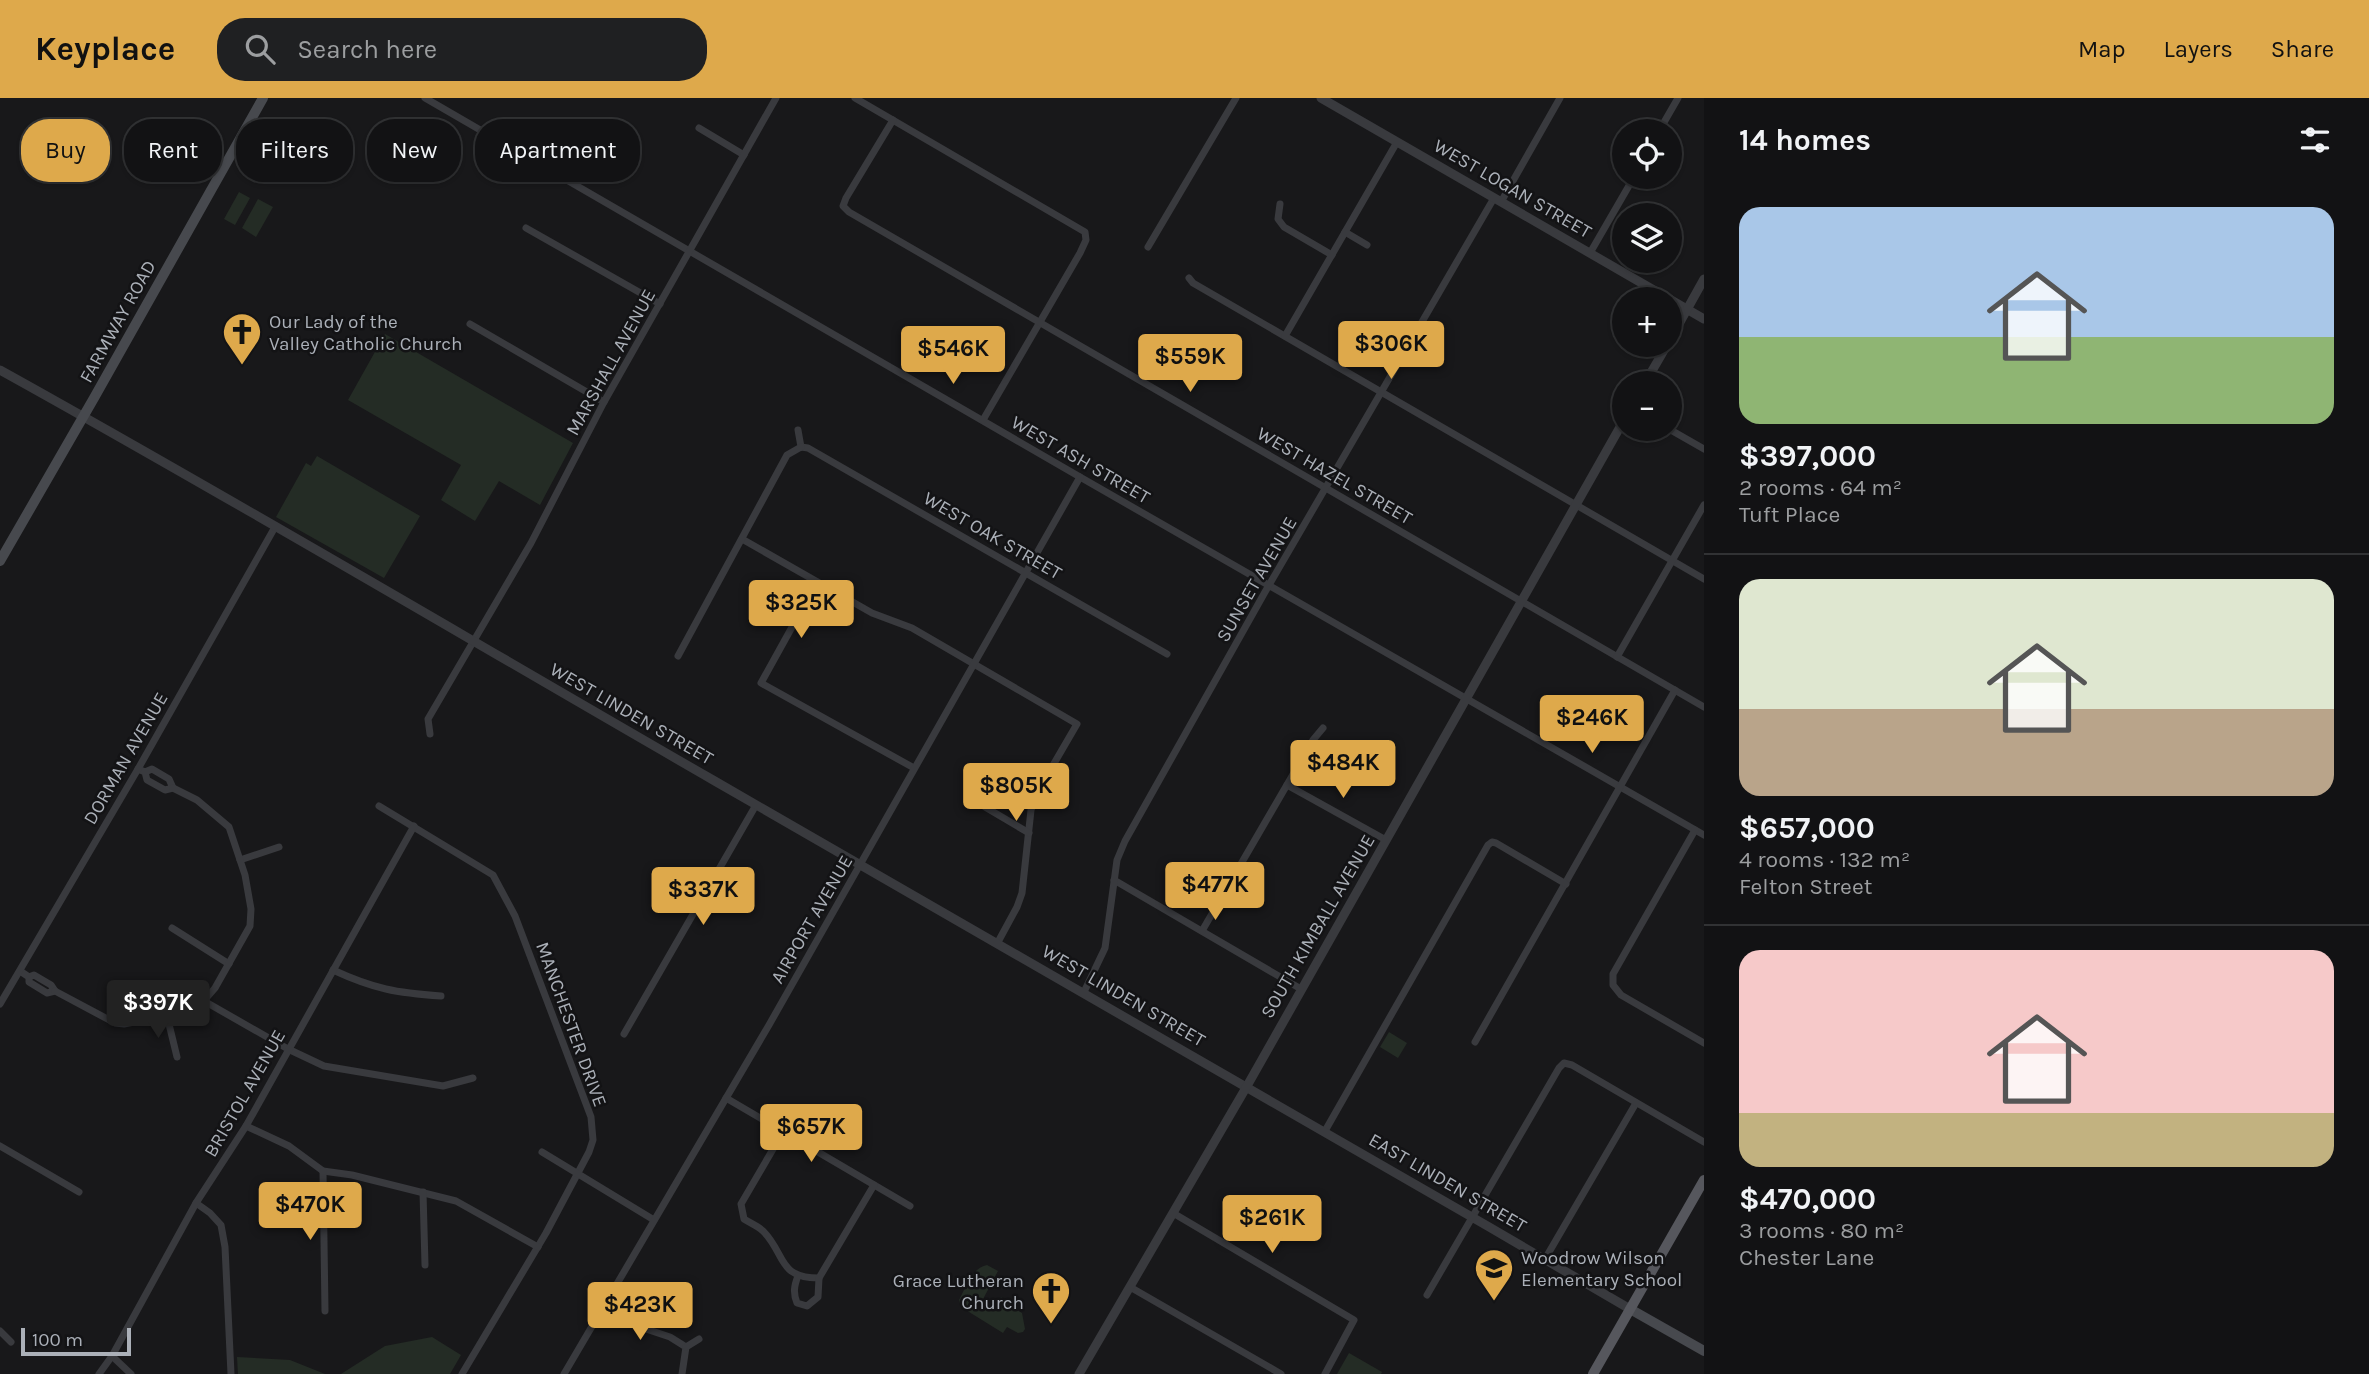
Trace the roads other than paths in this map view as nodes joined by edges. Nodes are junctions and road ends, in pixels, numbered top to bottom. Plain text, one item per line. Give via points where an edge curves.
1 (263, 98) edge
2 (425, 98) edge
3 (776, 98) edge
4 (855, 98) edge
5 (1236, 98) edge
6 (1321, 98) edge
7 (1560, 98) edge
8 (1678, 98) edge
9 (1666, 119) edge
10 (893, 120) junction
11 (699, 128) dead end
12 (1397, 142) junction
13 (744, 155) junction
14 (1627, 189) edge
15 (1498, 200) junction
16 (1280, 204) dead end
17 (526, 228) dead end
18 (1345, 232) junction
19 (1367, 244) dead end
20 (1148, 247) dead end
21 (689, 252) junction
22 (1590, 253) junction
23 (1332, 255) junction
24 (1189, 278) dead end
25 (1704, 279) edge
26 (660, 304) junction
27 (1687, 309) junction
28 (1682, 318) edge
29 (1704, 319) edge
30 (1039, 323) junction
31 (470, 324) dead end
32 (1285, 336) junction
33 (0, 370) edge
34 (1382, 392) junction
35 (604, 402) junction
36 (84, 416) junction
37 (983, 420) junction
38 (799, 430) dead end
39 (1682, 436) edge
40 (1612, 441) edge
41 (801, 447) junction
42 (1704, 449) edge
43 (1080, 477) junction
44 (1327, 489) junction
45 (1576, 504) junction
46 (1704, 505) edge
47 (275, 527) junction
48 (742, 539) junction
49 (0, 561) edge
50 (1672, 561) junction
51 (1026, 572) junction
52 (1704, 579) edge
53 (817, 582) junction
54 (1270, 586) junction
55 (1522, 601) junction
56 (474, 642) junction
57 (1167, 654) dead end
58 (678, 656) dead end
59 (1617, 657) junction
60 (973, 664) junction
61 (1675, 691) junction
62 (1467, 699) junction
63 (1704, 707) edge
64 (1323, 728) dead end
65 (430, 734) dead end
66 (914, 768) junction
67 (142, 771) junction
68 (1287, 785) junction
69 (1620, 787) junction
70 (756, 805) junction
71 (379, 806) dead end
72 (985, 807) dead end
73 (414, 827) junction
74 (1695, 830) junction
75 (1029, 833) junction
76 (1704, 835) edge
77 (1386, 840) junction
78 (279, 847) dead end
79 (240, 860) junction
80 (860, 864) junction
81 (1114, 880) junction
82 (1566, 884) junction
83 (172, 928) dead end
84 (1202, 931) junction
85 (998, 942) junction
86 (229, 964) junction
87 (333, 970) junction
88 (20, 971) junction
89 (1301, 989) junction
90 (1084, 992) junction
91 (441, 996) dead end
92 (204, 1001) junction
93 (0, 1004) edge
94 (167, 1016) junction
95 (624, 1034) dead end
96 (1475, 1042) dead end
97 (1704, 1044) edge
98 (288, 1049) junction
99 (177, 1057) dead end
100 (473, 1078) dead end
101 (1247, 1086) junction
102 (726, 1098) junction
103 (1636, 1103) junction
104 (246, 1126) junction
105 (1325, 1131) junction
106 (783, 1132) junction
107 (1704, 1142) edge
108 (0, 1146) edge
109 (542, 1152) dead end
110 (323, 1171) junction
111 (578, 1173) junction
112 (1704, 1180) edge
113 (874, 1185) junction
114 (79, 1192) dead end
115 (424, 1192) junction
116 (196, 1203) junction
117 (910, 1206) dead end
118 (1173, 1213) junction
119 (1472, 1216) junction
120 (654, 1220) junction
121 (538, 1247) junction
122 (1545, 1259) junction
123 (425, 1265) dead end
124 (798, 1276) junction
125 (819, 1278) junction
126 (1130, 1287) junction
127 (1427, 1295) dead end
128 (604, 1306) junction
129 (1630, 1309) junction
130 (325, 1311) dead end
131 (0, 1331) edge
132 (699, 1339) dead end
133 (11, 1342) dead end
134 (686, 1347) junction
135 (1704, 1350) edge
136 (112, 1356) junction
137 (99, 1374) edge
138 (131, 1374) edge
139 (231, 1374) edge
140 (463, 1374) edge
141 (565, 1374) edge
142 (682, 1374) edge
143 (1079, 1374) edge
144 (1282, 1374) edge
145 (1325, 1374) edge
146 (1593, 1374) edge

1 - 36 main road, FARMWAY ROAD
2 - 21 street, WEST ASH STREET
3 - 13 street, MARSHALL AVENUE
4 - 10 street
5 - 20 street
6 - 12 street, WEST LOGAN STREET
7 - 15 street, SUNSET AVENUE
8 - 9 street
10 - 30 street via 1085,232 1086,240
10 - 30 street, WEST HAZEL STREET via 843,206
11 - 13 street
12 - 15 street, WEST LOGAN STREET
12 - 18 street
13 - 21 street, MARSHALL AVENUE
14 - 22 street
15 - 22 street, WEST LOGAN STREET
15 - 34 street, SUNSET AVENUE
16 - 23 street via 1278,219 1284,227
17 - 26 street
18 - 19 street
18 - 23 street
21 - 26 street, MARSHALL AVENUE
21 - 37 street, WEST ASH STREET
22 - 27 street, WEST LOGAN STREET
23 - 32 street
24 - 32 street
25 - 27 street
26 - 35 street, MARSHALL AVENUE
27 - 28 street
27 - 29 street, WEST LOGAN STREET
30 - 37 street
30 - 44 street, WEST HAZEL STREET
31 - 35 street
32 - 34 street
33 - 36 street, WEST LINDEN STREET
34 - 44 street, SUNSET AVENUE
34 - 45 street
35 - 56 street, MARSHALL AVENUE
36 - 47 street, WEST LINDEN STREET
36 - 49 main road, FARMWAY ROAD
37 - 43 street, WEST ASH STREET
38 - 41 street
39 - 42 street
40 - 45 street, SOUTH KIMBALL AVENUE
41 - 48 street via 787,456
41 - 51 street, WEST OAK STREET
43 - 51 street, AIRPORT AVENUE
43 - 54 street, WEST ASH STREET
44 - 54 street, SUNSET AVENUE
44 - 55 street, WEST HAZEL STREET
45 - 50 street
45 - 55 street, SOUTH KIMBALL AVENUE
46 - 50 street
47 - 56 street, WEST LINDEN STREET
47 - 67 street, DORMAN AVENUE
48 - 53 street
48 - 58 street
50 - 52 street
50 - 59 street
51 - 57 street, WEST OAK STREET
51 - 60 street, AIRPORT AVENUE
53 - 60 street
53 - 66 street via 761,683
54 - 62 street, WEST ASH STREET
54 - 81 street, SUNSET AVENUE via 1125,841
55 - 59 street, WEST HAZEL STREET
55 - 62 street, SOUTH KIMBALL AVENUE
56 - 65 street, MARSHALL AVENUE via 428,719
56 - 70 street, WEST LINDEN STREET
59 - 61 street, WEST HAZEL STREET
60 - 66 street, AIRPORT AVENUE
60 - 75 street via 1077,724 1038,791
61 - 63 street, WEST HAZEL STREET
61 - 69 street
62 - 69 street, WEST ASH STREET
62 - 77 street, SOUTH KIMBALL AVENUE
64 - 68 street
66 - 80 street, AIRPORT AVENUE
67 - 79 street via 146,779 165,790 173,788 197,800 229,827
67 - 88 street, DORMAN AVENUE
68 - 77 street
68 - 84 street
69 - 74 street, WEST ASH STREET
69 - 82 street
70 - 80 street, WEST LINDEN STREET
70 - 95 street
71 - 73 street, MANCHESTER DRIVE
72 - 75 street
73 - 87 street, BRISTOL AVENUE
73 - 111 street, MANCHESTER DRIVE via 492,875 515,916 591,1117 593,1140
74 - 76 street, WEST ASH STREET
74 - 97 street via 1613,974 1613,985 1621,995
75 - 85 street via 1022,893
77 - 89 street, SOUTH KIMBALL AVENUE
78 - 79 street
79 - 86 street via 251,909 250,926
80 - 85 street, WEST LINDEN STREET
80 - 102 street, AIRPORT AVENUE
81 - 84 street
81 - 90 street, SUNSET AVENUE via 1105,948
82 - 96 street
82 - 105 street via 1492,842 1488,845
83 - 86 street
84 - 89 street
85 - 90 street, WEST LINDEN STREET
86 - 92 street
87 - 91 street via 367,986
87 - 98 street, BRISTOL AVENUE
88 - 93 street, DORMAN AVENUE
88 - 94 street via 47,993 55,991 115,1023
89 - 101 street, SOUTH KIMBALL AVENUE
90 - 101 street, WEST LINDEN STREET
92 - 94 street
92 - 98 street
94 - 99 street
98 - 100 street via 324,1066 402,1081 443,1086
98 - 104 street, BRISTOL AVENUE
101 - 105 street, EAST LINDEN STREET
101 - 118 street, SOUTH KIMBALL AVENUE
102 - 106 street
102 - 120 street, AIRPORT AVENUE
103 - 107 street
103 - 119 street via 1564,1063
103 - 122 street
104 - 110 street via 289,1146
104 - 116 street, BRISTOL AVENUE
105 - 119 street, EAST LINDEN STREET
106 - 113 street
106 - 124 street via 741,1204 744,1219 763,1231
108 - 114 street
109 - 111 street
110 - 115 street
110 - 130 street
111 - 120 street
111 - 121 street, MANCHESTER DRIVE
112 - 129 main road
113 - 117 street
113 - 125 street
115 - 121 street via 456,1201
115 - 123 street
116 - 136 street, BRISTOL AVENUE
116 - 139 street via 221,1225
118 - 126 street, SOUTH KIMBALL AVENUE
118 - 145 street via 1354,1320
119 - 122 street, EAST LINDEN STREET
119 - 127 street
120 - 128 street, AIRPORT AVENUE
121 - 140 street, MANCHESTER DRIVE
122 - 129 street, EAST LINDEN STREET
124 - 125 street
124 - 125 street via 794,1297 802,1306 818,1297
126 - 143 street, SOUTH KIMBALL AVENUE
126 - 144 street
128 - 134 street
128 - 141 street, AIRPORT AVENUE
129 - 135 main road, EAST LINDEN STREET
129 - 146 main road
131 - 133 street
132 - 134 street
134 - 142 street
136 - 137 street, BRISTOL AVENUE
136 - 138 street

